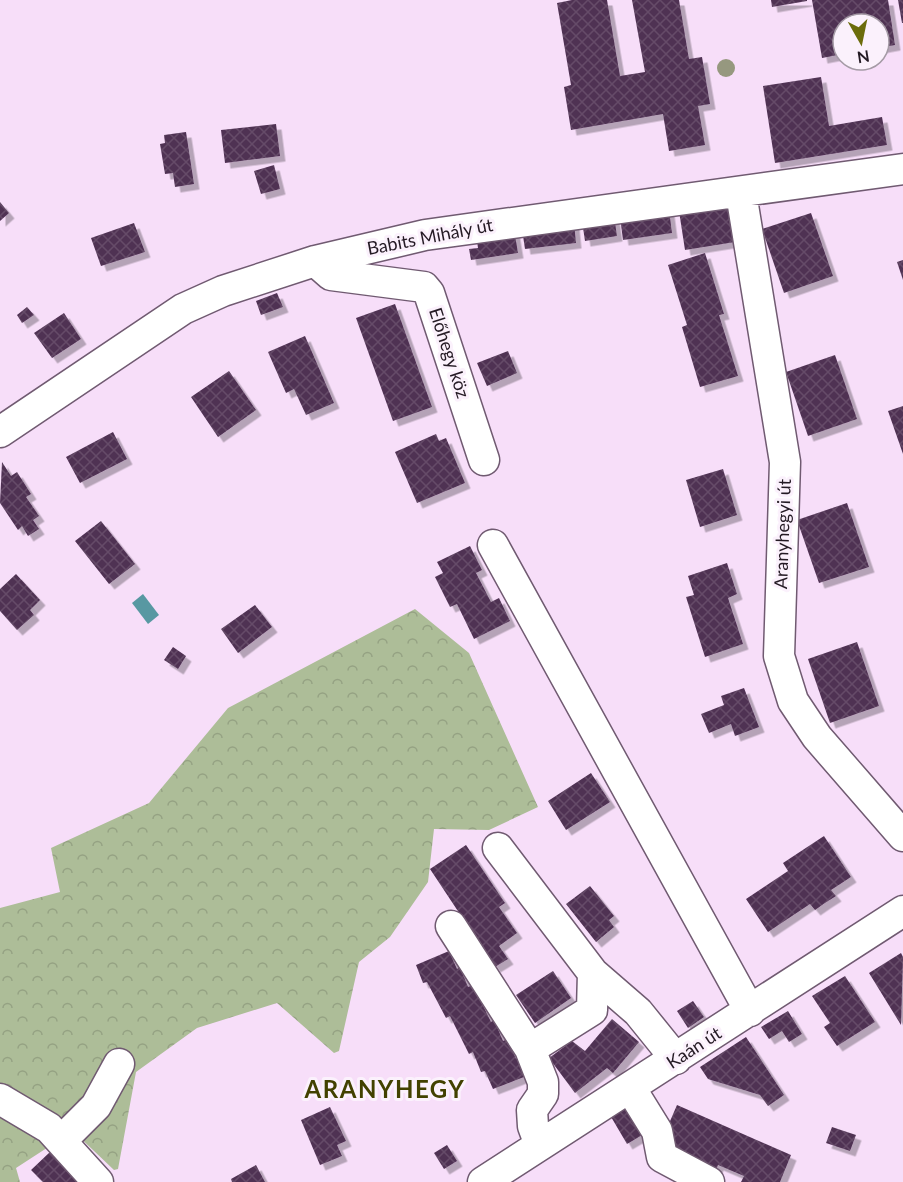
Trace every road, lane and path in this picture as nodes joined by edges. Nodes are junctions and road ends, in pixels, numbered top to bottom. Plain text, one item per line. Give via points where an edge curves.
1 (903, 169) edge
2 (741, 193) junction
3 (315, 261) junction
4 (0, 432) edge
5 (484, 460) dead end
6 (493, 545) dead end
7 (903, 836) edge
8 (498, 848) dead end
9 (903, 911) edge
10 (451, 926) dead end
11 (593, 973) junction
12 (750, 1011) junction
13 (530, 1049) junction
14 (676, 1059) junction
15 (119, 1064) dead end
16 (631, 1089) junction
17 (0, 1099) edge
18 (55, 1135) junction
19 (540, 1145) junction
20 (98, 1182) edge
21 (483, 1182) edge
22 (709, 1182) edge

1 - 2 street, Babits Mihály út
2 - 3 street, Babits Mihály út via 425,235
2 - 7 street, Aranyhegyi út via 785,462 779,656 793,701 816,737
3 - 4 street, Babits Mihály út via 223,291 183,309
3 - 5 street, Előhegy köz via 331,275 424,287 429,292
6 - 12 street
8 - 11 street
9 - 12 street, Kaán út
10 - 13 street
11 - 13 street via 592,1010
11 - 14 street via 638,1012
12 - 14 street, Kaán út
13 - 19 street via 543,1082 543,1094 532,1110
14 - 16 street, Kaán út
15 - 18 street via 96,1106
16 - 19 street, Kaán út
16 - 22 street via 657,1131 662,1157
17 - 18 street
18 - 20 street
19 - 21 street, Kaán út

